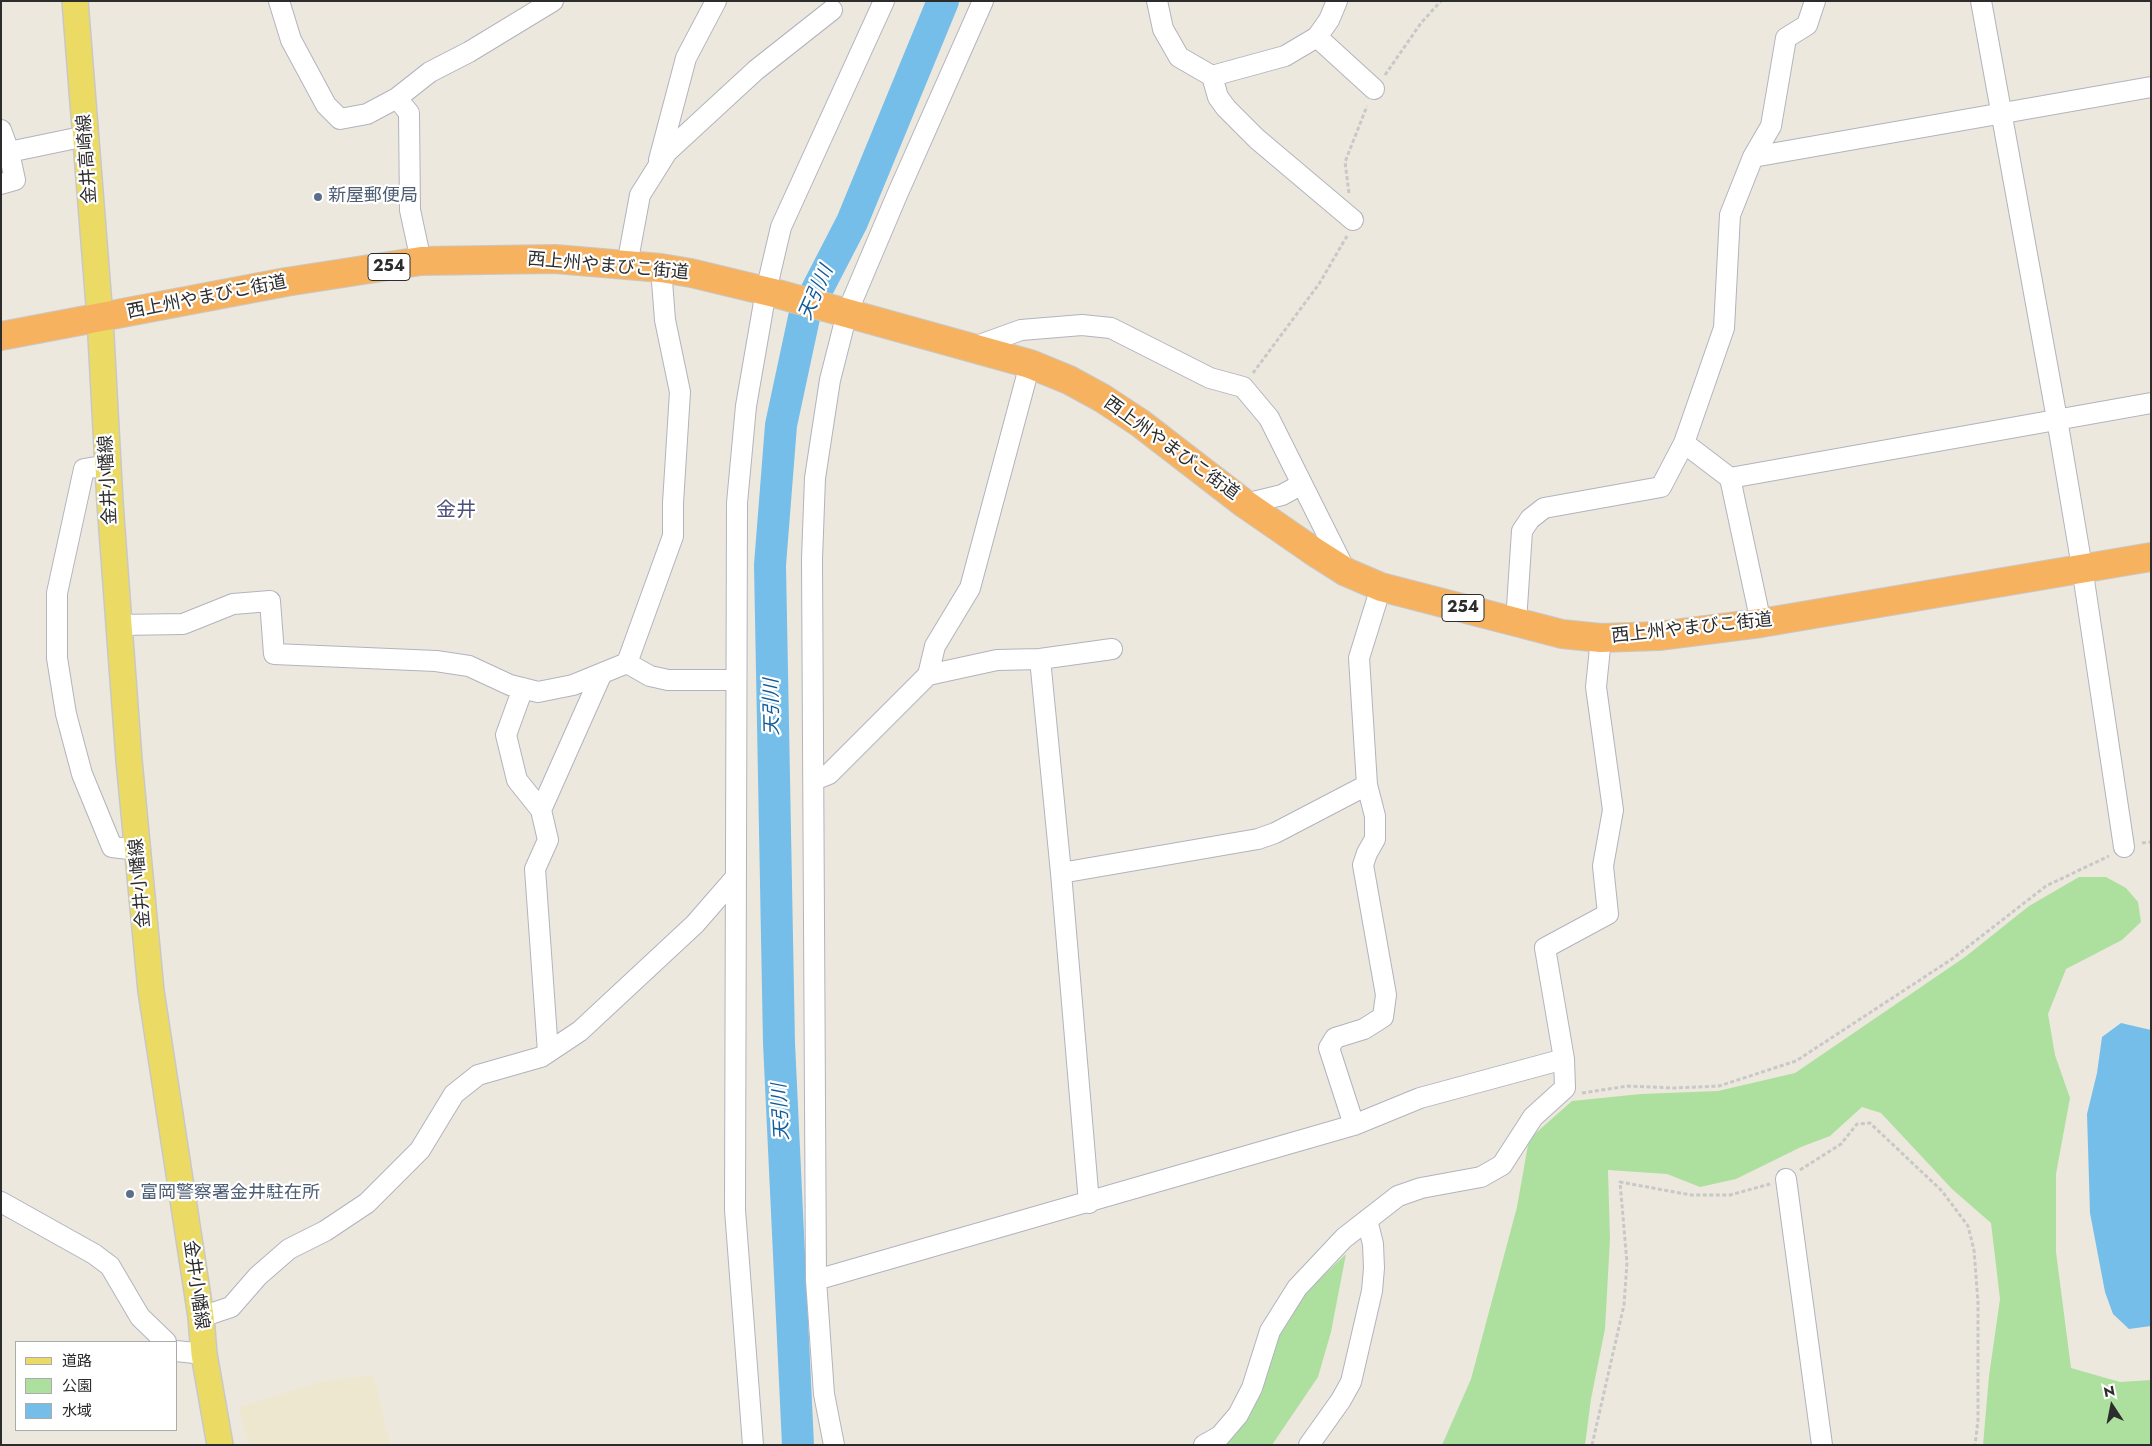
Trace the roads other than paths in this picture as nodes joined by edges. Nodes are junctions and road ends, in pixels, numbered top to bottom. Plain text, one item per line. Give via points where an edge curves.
1 (75, 1) edge
2 (278, 1) edge
3 (553, 1) edge
4 (716, 1) edge
5 (884, 1) edge
6 (982, 1) edge
7 (1157, 1) edge
8 (1337, 1) edge
9 (1815, 1) edge
10 (1981, 1) edge
11 (832, 10) dead end
12 (1317, 37) junction
13 (1212, 76) junction
14 (2151, 87) edge
15 (1374, 89) dead end
16 (397, 98) junction
17 (2000, 112) junction
18 (1, 130) edge
19 (86, 136) junction
20 (9, 152) junction
21 (1752, 157) junction
22 (656, 169) junction
23 (1, 184) edge
24 (1352, 220) dead end
25 (421, 262) junction
26 (626, 265) junction
27 (661, 268) junction
28 (772, 293) junction
29 (844, 312) junction
30 (100, 318) junction
31 (1, 336) edge
32 (974, 347) junction
33 (1030, 364) junction
34 (2151, 403) edge
35 (2057, 419) junction
36 (1684, 443) junction
37 (108, 465) junction
38 (1730, 478) junction
39 (1302, 484) junction
40 (1245, 504) junction
41 (2151, 557) edge
42 (2082, 568) junction
43 (1346, 572) junction
44 (1381, 587) junction
45 (1516, 622) junction
46 (1761, 623) junction
47 (119, 625) junction
48 (1601, 638) junction
49 (1112, 649) dead end
50 (1040, 659) junction
51 (627, 663) junction
52 (602, 673) junction
53 (928, 675) junction
54 (736, 680) junction
55 (523, 688) junction
56 (814, 780) junction
57 (1368, 784) junction
58 (541, 810) junction
59 (2124, 847) road end
60 (138, 850) junction
61 (1061, 872) junction
62 (735, 878) junction
63 (548, 1052) junction
64 (1564, 1059) junction
65 (1354, 1125) junction
66 (1786, 1180) dead end
67 (1, 1202) edge
68 (1089, 1203) junction
69 (1367, 1220) junction
70 (816, 1280) junction
71 (202, 1317) junction
72 (165, 1341) edge
73 (178, 1351) edge
74 (204, 1354) junction
75 (220, 1445) edge
76 (753, 1445) edge
77 (834, 1445) edge
78 (1204, 1445) edge
79 (1308, 1445) edge
80 (1822, 1445) edge

1 - 19 main road, 金井高崎線
2 - 16 street via 291,40 326,105 340,119 367,114
3 - 16 street via 430,72
4 - 22 street via 686,58
5 - 28 street via 781,227
6 - 29 street
7 - 13 street via 1163,29 1179,57
8 - 12 street
9 - 21 street via 1807,24 1786,38 1771,126
10 - 17 street
11 - 22 street via 756,70 667,152
12 - 13 street via 1285,56
12 - 15 street
13 - 24 street via 1218,97 1226,108 1257,139
14 - 17 street
16 - 25 street via 409,113 410,210
17 - 21 street
17 - 35 street
18 - 20 street
19 - 20 street
19 - 30 main road, 金井高崎線
20 - 23 street via 15,180
21 - 36 street via 1730,216 1724,328
22 - 26 street via 640,194
25 - 26 highway, 西上州やまびこ街道 / 254 via 555,259
25 - 30 highway, 西上州やまびこ街道 / 254 via 286,282
26 - 27 highway, 西上州やまびこ街道 / 254
27 - 28 highway, 西上州やまびこ街道 / 254
27 - 51 street via 666,320 680,392 673,536
28 - 29 highway, 西上州やまびこ街道 / 254
28 - 54 street via 746,406 737,503
29 - 32 highway, 西上州やまびこ街道 / 254
29 - 56 street via 816,478 812,558
30 - 31 highway, 西上州やまびこ街道 / 254
30 - 37 main road, 金井小幡線
32 - 33 highway, 西上州やまびこ街道 / 254
32 - 39 street via 1021,330 1082,325 1111,328 1210,378 1243,388 1269,418
33 - 40 highway, 西上州やまびこ街道 / 254 via 1070,380 1102,398 1140,423
33 - 53 street via 970,588 936,646
34 - 35 street
35 - 38 street
35 - 42 street
36 - 38 street
36 - 45 street via 1660,487 1544,508 1530,518 1522,531
37 - 47 main road, 金井小幡線
37 - 60 street via 84,469 57,593 57,658 66,714 82,774 112,847
38 - 46 street
39 - 40 street via 1282,495
39 - 43 street
40 - 43 highway, 西上州やまびこ街道 / 254
41 - 42 highway, 西上州やまびこ街道 / 254
42 - 46 highway, 西上州やまびこ街道 / 254
42 - 59 street
43 - 44 highway, 西上州やまびこ街道 / 254
44 - 45 highway, 西上州やまびこ街道 / 254
44 - 57 street via 1359,658
45 - 48 highway, 西上州やまびこ街道 / 254 via 1562,634
46 - 48 highway, 西上州やまびこ街道 / 254 via 1659,636
47 - 55 street via 183,624 233,604 270,601 274,654 436,661 469,666
47 - 60 main road, 金井小幡線
48 - 64 street via 1596,687 1613,810 1603,866 1608,914 1545,948
49 - 50 street
50 - 53 street via 997,660
50 - 61 street
51 - 52 street
51 - 54 street via 650,676 668,680
52 - 55 street via 573,685 538,692
52 - 58 street
53 - 56 street via 829,774
54 - 62 street
55 - 58 street via 506,735 517,780
56 - 70 street
57 - 61 street via 1258,839
57 - 65 street via 1375,816 1375,839 1363,865 1386,995 1383,1017 1364,1029 1335,1038 1329,1048
58 - 63 street via 548,840 535,869
60 - 71 main road, 金井小幡線 via 151,991
61 - 68 street
62 - 63 street via 695,924 580,1031
62 - 76 street via 735,1210
63 - 71 street via 541,1057 478,1075 454,1094 420,1150 367,1203 289,1249 231,1306
64 - 65 street via 1420,1098
64 - 69 street via 1565,1088 1534,1117 1502,1165 1481,1177 1421,1188 1398,1196
65 - 68 street
66 - 80 street
67 - 72 street via 110,1266 140,1317
68 - 70 street
69 - 78 street via 1344,1238 1297,1288 1270,1331 1252,1388 1238,1415 1220,1436
69 - 79 street via 1373,1244 1372,1291 1351,1382
70 - 77 street via 824,1394
71 - 74 main road, 金井小幡線
73 - 74 street
74 - 75 main road, 金井小幡線

